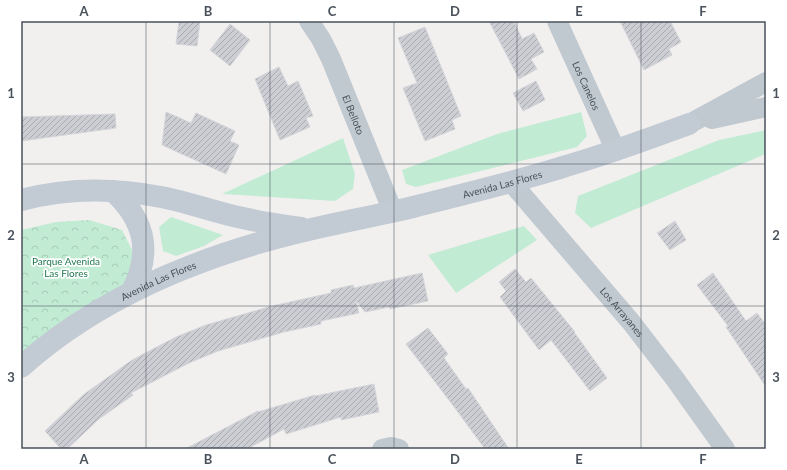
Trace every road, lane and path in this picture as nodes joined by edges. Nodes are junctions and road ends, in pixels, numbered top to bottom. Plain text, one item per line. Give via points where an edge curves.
1 (309, 21) edge
2 (557, 21) edge
3 (766, 82) edge
4 (766, 106) edge
5 (689, 124) junction
6 (616, 150) junction
7 (511, 182) junction
8 (113, 191) junction
9 (21, 200) edge
10 (393, 212) junction
11 (312, 230) junction
12 (132, 291) junction
13 (21, 367) edge
14 (382, 449) edge
15 (399, 449) edge
16 (725, 449) edge

1 - 10 street, El Belloto via 331,59
2 - 6 street, Los Canelos
3 - 5 street, Avenida Las Flores
4 - 5 street, Avenida Las Flores
5 - 6 street, Avenida Las Flores
6 - 7 street, Avenida Las Flores
7 - 10 street, Avenida Las Flores
7 - 16 street, Los Arrayanes via 631,322
8 - 9 street, Avenida Las Flores via 60,192
8 - 11 street, Avenida Las Flores via 160,197 239,218
8 - 12 street via 134,213 144,242 142,268
10 - 11 street, Avenida Las Flores
11 - 12 street, Avenida Las Flores via 263,241 215,256
12 - 13 street, Avenida Las Flores via 61,335
14 - 15 street

